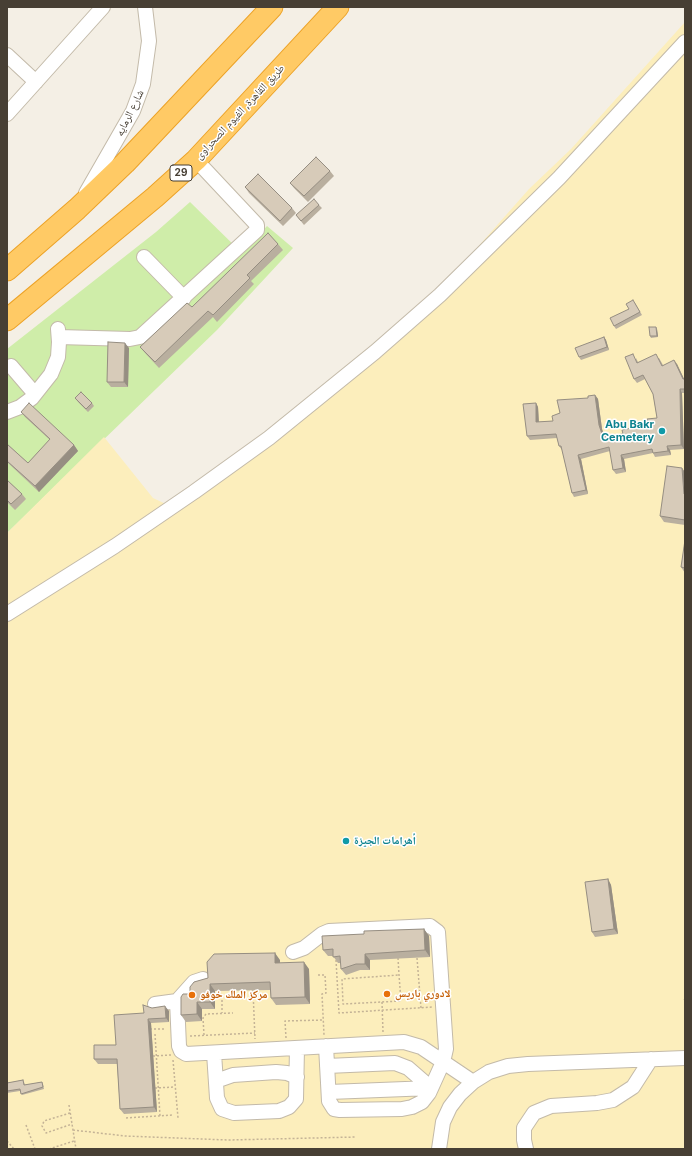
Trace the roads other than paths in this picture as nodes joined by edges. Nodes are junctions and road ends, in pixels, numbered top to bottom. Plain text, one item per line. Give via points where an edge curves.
1 (103, 7) edge
2 (145, 7) edge
3 (272, 7) edge
4 (338, 7) edge
5 (685, 42) edge
6 (7, 55) edge
7 (36, 82) junction
8 (7, 114) edge
9 (196, 160) junction
10 (77, 209) junction
11 (144, 257) dead end
12 (7, 270) edge
13 (184, 298) junction
14 (7, 320) edge
15 (11, 366) dead end
16 (35, 394) junction
17 (7, 412) edge
18 (7, 614) edge
19 (293, 952) dead end
20 (203, 979) edge
21 (177, 1001) junction
22 (155, 1004) dead end
23 (325, 1046) junction
24 (292, 1049) junction
25 (214, 1053) junction
26 (652, 1058) junction
27 (685, 1058) edge
28 (442, 1062) junction
29 (328, 1066) junction
30 (297, 1077) junction
31 (216, 1081) junction
32 (473, 1082) junction
33 (431, 1088) junction
34 (329, 1092) junction
35 (439, 1149) edge
36 (526, 1149) edge

1 - 7 street
2 - 10 street, شارع الرمايه via 149,41 143,84 133,111
3 - 10 highway via 125,163
4 - 9 highway, طريق القاهرة, الفيوم الصحراوى / 29
5 - 18 street via 559,178 440,295 376,352 269,438 194,492 115,546
6 - 7 street
7 - 8 street
9 - 13 street via 258,228
9 - 14 highway, طريق القاهرة, الفيوم الصحراوى / 29
10 - 12 highway
11 - 13 street
13 - 16 street via 145,334 135,338 58,333 58,357
15 - 16 street
16 - 17 street via 20,407
19 - 28 street via 308,946 327,932 433,927 439,935 444,1007 446,1044
20 - 21 street via 194,982
21 - 22 street
21 - 25 street via 181,1032 178,1046 183,1053
23 - 24 street
23 - 28 street via 410,1043
23 - 29 street
24 - 25 street
24 - 30 street
25 - 31 street
26 - 27 street
26 - 32 street via 508,1066 489,1072
26 - 36 street via 633,1087 620,1097 597,1103 545,1108 534,1113 524,1128
28 - 32 street
28 - 33 street
29 - 33 street via 395,1063 408,1068
29 - 34 street
30 - 31 street via 287,1073 269,1073 233,1075
30 - 31 street via 296,1099 286,1109 234,1113 220,1106
32 - 35 street via 450,1107 443,1122
33 - 34 street
33 - 34 street via 422,1102 402,1109 337,1110 330,1104

